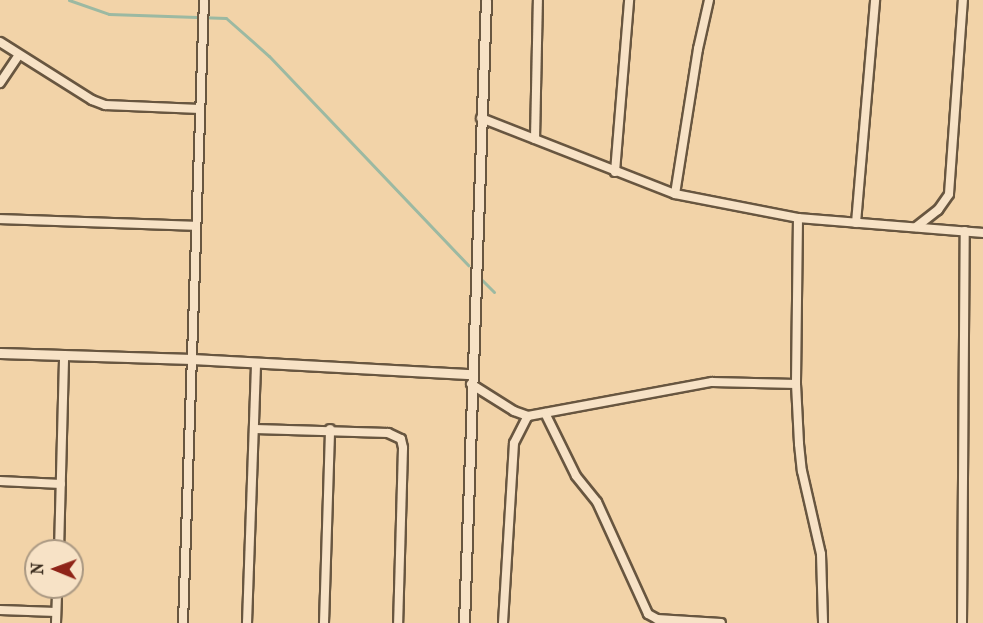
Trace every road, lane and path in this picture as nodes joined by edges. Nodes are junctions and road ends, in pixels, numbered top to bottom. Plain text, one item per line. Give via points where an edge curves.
1 (204, 0) edge
2 (486, 0) edge
3 (538, 0) edge
4 (629, 0) edge
5 (709, 0) edge
6 (875, 0) edge
7 (963, 0) edge
8 (0, 42) edge
9 (19, 55) junction
10 (0, 82) edge
11 (200, 109) junction
12 (481, 118) junction
13 (535, 139) junction
14 (615, 172) junction
15 (675, 194) junction
16 (798, 218) junction
17 (0, 219) edge
18 (856, 223) junction
19 (195, 226) junction
20 (916, 228) junction
21 (966, 231) junction
22 (983, 233) edge
23 (0, 353) edge
24 (64, 356) junction
25 (192, 359) junction
26 (256, 364) junction
27 (472, 374) junction
28 (471, 384) junction
29 (796, 384) junction
30 (545, 413) junction
31 (528, 416) junction
32 (255, 429) junction
33 (330, 429) junction
34 (0, 481) edge
35 (61, 483) junction
36 (59, 539) edge
37 (57, 599) edge
38 (0, 610) edge
39 (57, 612) junction
40 (56, 623) edge
41 (183, 623) edge
42 (247, 623) edge
43 (324, 623) edge
44 (398, 623) edge
45 (464, 623) edge
46 (503, 623) edge
47 (721, 623) edge
48 (823, 623) edge
49 (962, 623) edge

1 - 11 street
2 - 12 street
3 - 13 street
4 - 14 street
5 - 15 street
6 - 18 street
7 - 20 street via 949,194 938,210
8 - 9 street
9 - 10 street
9 - 11 street via 105,105
11 - 19 street
12 - 13 street
12 - 27 street
13 - 14 street
14 - 15 street
15 - 16 street
16 - 18 street
16 - 29 street
17 - 19 street
18 - 20 street
19 - 25 street
20 - 21 street
21 - 22 street
21 - 49 street
23 - 24 street
24 - 25 street
24 - 35 street
25 - 26 street
25 - 41 street
26 - 27 street
26 - 32 street
27 - 28 street
28 - 31 street
28 - 45 street
29 - 30 street via 712,382
29 - 48 street via 802,471 821,554
30 - 31 street
30 - 47 street via 576,476 597,502 648,614 657,619
31 - 46 street via 514,443
32 - 33 street
32 - 42 street
33 - 43 street
33 - 44 street via 391,434 403,443
34 - 35 street
35 - 36 street
37 - 39 street
38 - 39 street
39 - 40 street

